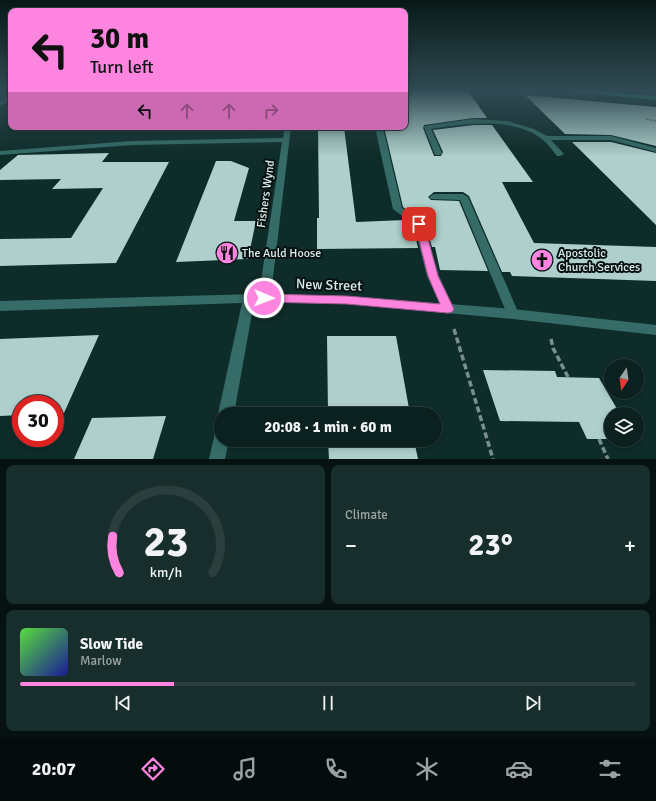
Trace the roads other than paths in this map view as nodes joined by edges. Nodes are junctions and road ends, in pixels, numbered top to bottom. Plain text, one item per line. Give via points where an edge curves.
1 (288, 130) edge
2 (380, 132) dead end
3 (545, 138) junction
4 (286, 140) junction
5 (656, 150) edge
6 (0, 153) edge
7 (438, 153) dead end
8 (560, 154) dead end
9 (434, 197) dead end
10 (249, 298) junction
11 (264, 298) junction
12 (0, 306) edge
13 (448, 309) junction
14 (513, 314) junction
15 (656, 330) edge
16 (227, 407) edge
17 (219, 447) edge
18 (217, 459) edge

1 - 4 street, Fishers Wynd
2 - 13 street via 398,209 419,224 433,276
3 - 5 street via 611,138
3 - 7 street via 532,130 507,123 473,122 427,127
3 - 8 street
4 - 6 street via 132,143
4 - 11 street, Fishers Wynd
9 - 14 street via 463,197
10 - 11 street, New Street
10 - 12 street, New Street
10 - 16 street
11 - 13 street, New Street via 347,300
13 - 14 street, New Street
14 - 15 street, New Street
17 - 18 street

